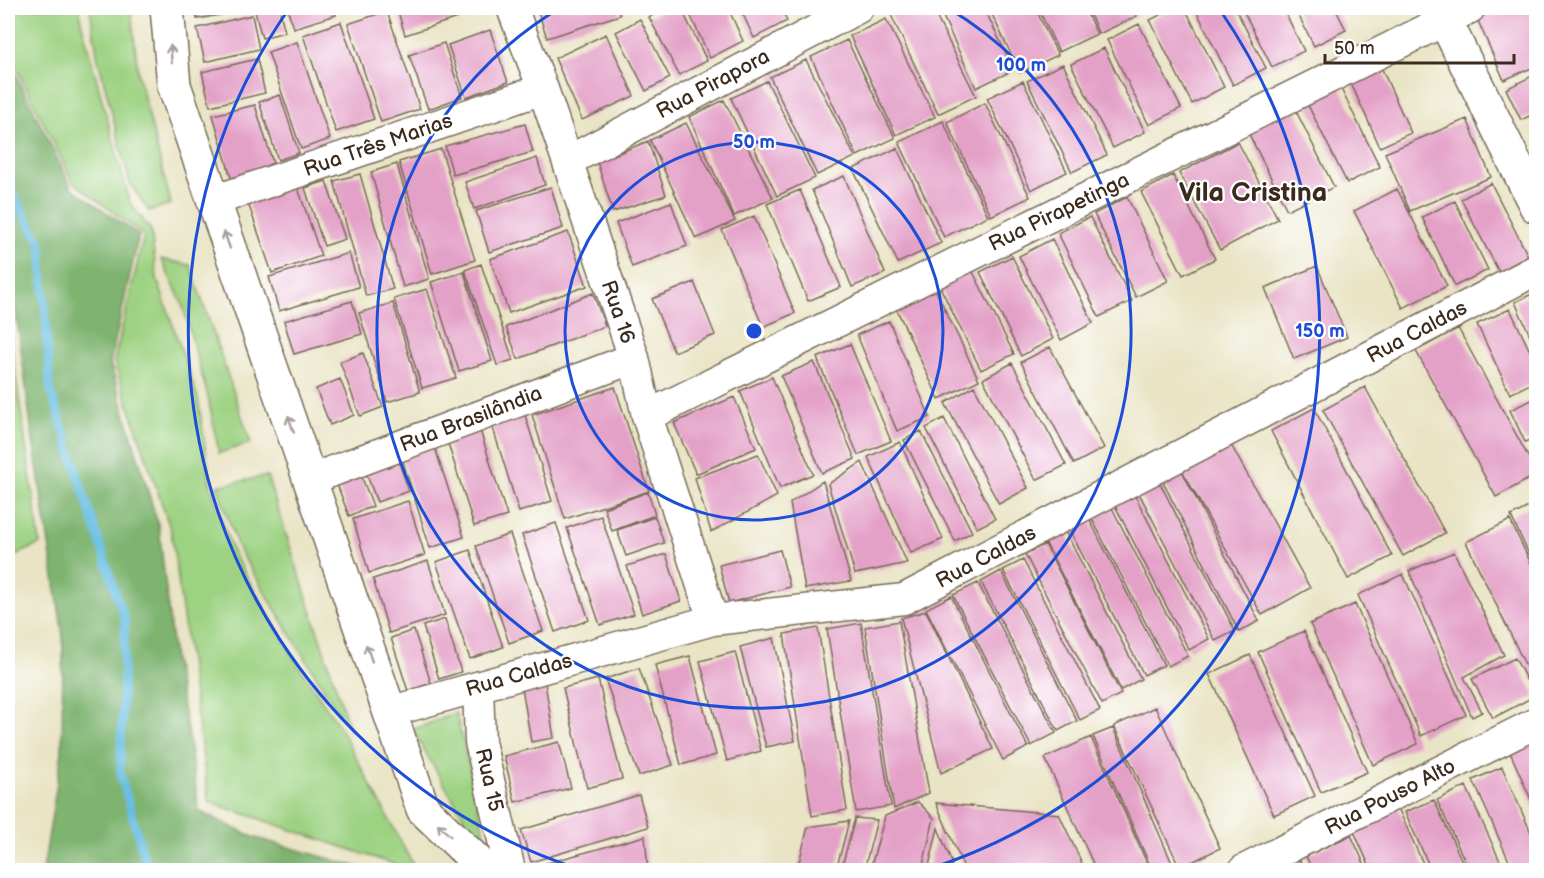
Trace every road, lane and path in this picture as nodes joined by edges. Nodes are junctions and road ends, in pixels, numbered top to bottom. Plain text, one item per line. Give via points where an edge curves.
1 (167, 8) edge
2 (512, 8) edge
3 (858, 8) edge
4 (1451, 12) edge
5 (809, 19) edge
6 (543, 89) junction
7 (568, 161) junction
8 (213, 201) junction
9 (1536, 206) edge
10 (1536, 270) edge
11 (634, 358) junction
12 (647, 416) junction
13 (309, 480) junction
14 (713, 620) junction
15 (478, 687) junction
16 (389, 712) junction
17 (1536, 723) edge
18 (486, 870) edge
19 (510, 870) edge
20 (1244, 870) edge

8 -> 1 main road via 174,86
2 - 6 street, Rua 16
3 - 5 street, Rua Pirapora
4 - 9 main road
4 - 12 street, Rua Pirapetinga
5 - 7 street, Rua Pirapora
6 - 7 street, Rua 16
6 - 8 street, Rua Três Marias
7 - 11 street, Rua 16
13 -> 8 main road
10 - 14 street, Rua Caldas via 904,599
11 - 12 street, Rua 16
11 - 13 street, Rua Brasilândia
12 - 14 street, Rua 16
16 -> 13 main road
14 - 15 street, Rua Caldas
15 - 16 street, Rua Caldas
15 - 19 street, Rua 15 via 480,742
18 -> 16 main road via 423,809
17 - 20 street, Rua Pouso Alto

